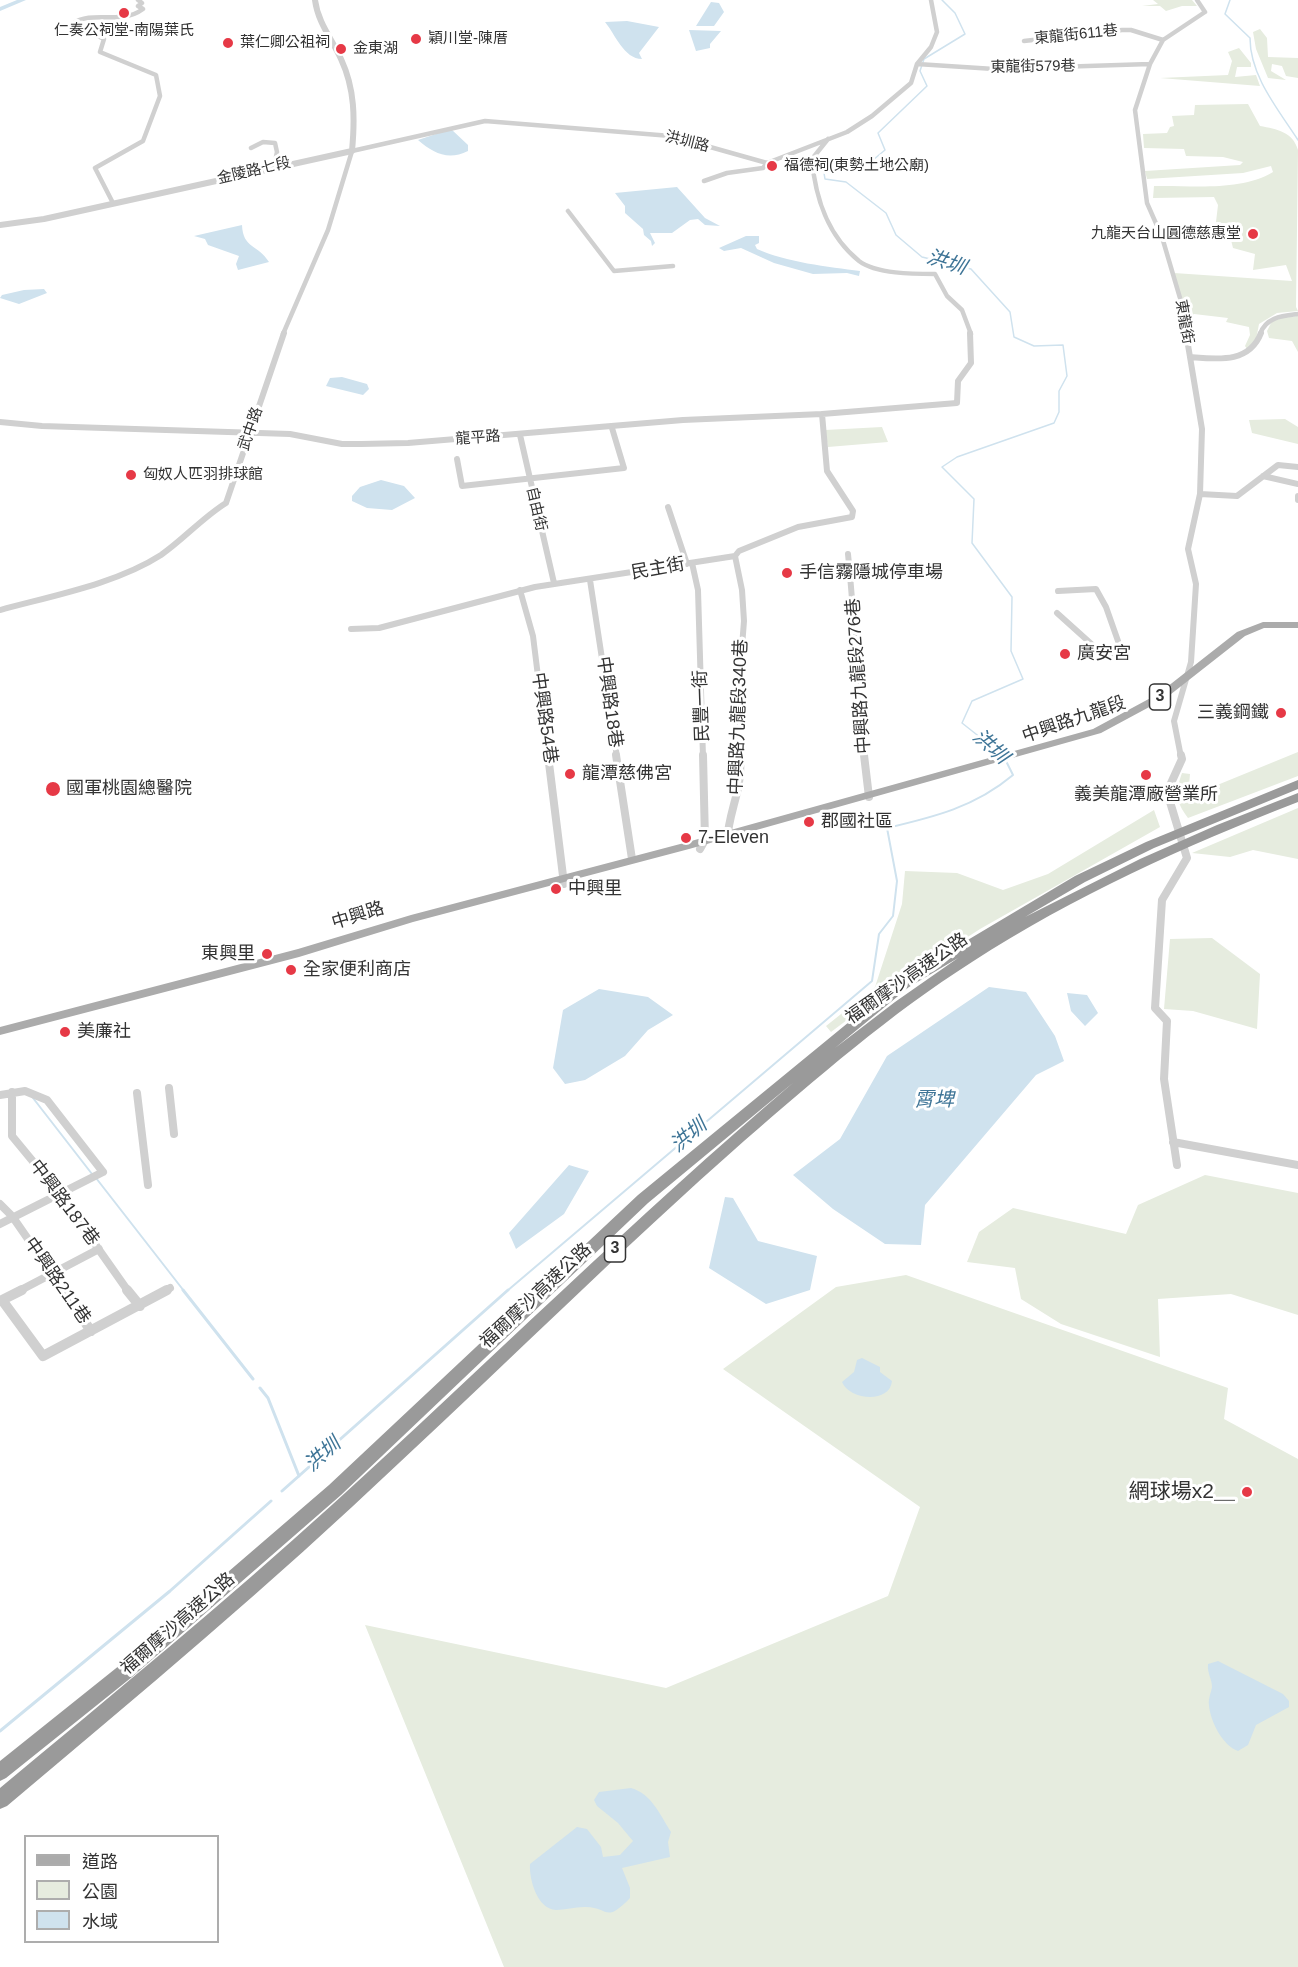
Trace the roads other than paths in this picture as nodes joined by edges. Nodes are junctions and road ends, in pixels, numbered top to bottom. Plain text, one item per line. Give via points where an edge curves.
1 (138, 0) edge
2 (315, 0) edge
3 (931, 0) edge
4 (1197, 0) edge
5 (1163, 40) junction
6 (1024, 41) dead end
7 (917, 64) junction
8 (1150, 64) junction
9 (828, 139) junction
10 (251, 148) dead end
11 (352, 151) junction
12 (767, 164) junction
13 (274, 166) junction
14 (704, 181) dead end
15 (113, 203) junction
16 (568, 211) dead end
17 (0, 225) edge
18 (673, 266) dead end
19 (1298, 314) edge
20 (1190, 357) junction
21 (822, 414) junction
22 (0, 422) edge
23 (612, 428) junction
24 (248, 433) junction
25 (520, 435) junction
26 (457, 459) dead end
27 (1298, 467) edge
28 (1263, 476) junction
29 (530, 480) junction
30 (1298, 484) edge
31 (1200, 494) junction
32 (668, 507) dead end
33 (848, 554) dead end
34 (735, 556) junction
35 (689, 563) junction
36 (590, 580) junction
37 (554, 583) junction
38 (520, 590) junction
39 (1058, 591) dead end
40 (0, 610) edge
41 (1057, 613) dead end
42 (1298, 626) edge
43 (351, 629) dead end
44 (1187, 678) junction
45 (1298, 784) edge
46 (869, 795) junction
47 (1298, 797) edge
48 (727, 837) junction
49 (703, 845) junction
50 (632, 859) junction
51 (563, 881) junction
52 (0, 1031) edge
53 (0, 1036) edge
54 (169, 1088) dead end
55 (12, 1092) junction
56 (137, 1093) dead end
57 (0, 1095) edge
58 (174, 1134) dead end
59 (1173, 1142) junction
60 (1177, 1165) dead end
61 (1298, 1165) edge
62 (148, 1185) dead end
63 (59, 1193) junction
64 (0, 1204) edge
65 (12, 1216) junction
66 (0, 1224) edge
67 (99, 1249) junction
68 (52, 1273) junction
69 (170, 1288) dead end
70 (140, 1305) junction
71 (91, 1331) junction
72 (0, 1772) edge
73 (0, 1800) edge

1 - 15 street via 143,9 129,18 103,16 72,24 104,39 100,51 156,75 160,96 143,141 95,168
2 - 11 street via 325,33 342,60 355,95
3 - 7 street via 937,32
4 - 5 street, 東龍街 via 1205,12
5 - 6 street, 東龍街611巷 via 1122,30
5 - 8 street, 東龍街
7 - 8 street, 東龍街579巷 via 994,69
7 - 9 street via 911,83 872,116
8 - 20 street, 東龍街 via 1135,110 1140,164 1147,203 1177,285
9 - 12 street
9 - 21 street, 龍平路 via 812,159 814,183 831,230 867,267 901,274 935,274 947,296 962,310 973,346 971,363 958,381 957,403
10 - 13 street via 263,142 275,143
11 - 12 street, 洪圳路 via 485,121 671,136
11 - 13 street, 金陵路七段
11 - 24 street, 武中路 via 328,230 288,321
12 - 14 street
13 - 15 street, 金陵路七段
15 - 17 street, 金陵路七段
16 - 18 street via 614,271
19 - 20 street via 1270,318 1263,323 1257,343 1242,356
20 - 31 street, 東龍街 via 1202,429
21 - 23 street, 龍平路 via 683,420
21 - 34 street, 民主街 via 827,471 853,511 852,517 798,527
22 - 24 street, 龍平路
23 - 25 street, 龍平路
23 - 29 street via 624,468
24 - 25 street, 龍平路 via 290,434 352,444
24 - 40 street, 武中路 via 226,503 162,554 118,576
25 - 29 street, 自由街
26 - 29 street via 462,486
27 - 28 street via 1282,463
28 - 30 street
28 - 31 street via 1237,496
29 - 37 street, 自由街
31 - 44 street, 東龍街 via 1188,549 1196,584
32 - 35 street, 民豐一街
33 - 46 street, 中興路九龍段276巷
34 - 35 street, 民主街
34 - 48 street, 中興路九龍段340巷 via 744,621 737,710 741,765 739,793
35 - 36 street, 民主街
35 - 49 street, 民豐一街 via 698,591
36 - 37 street, 民主街
36 - 50 street, 中興路18巷
37 - 38 street, 民主街
38 - 43 street, 民主街 via 379,628
38 - 51 street, 中興路54巷 via 533,636
39 - 41 street via 1096,589 1124,657 1107,658
42 - 44 main road, 中興路九龍段 / 3 via 1257,631
44 - 46 main road, 中興路九龍段 / 3 via 1158,705 1133,719 1061,746
44 - 59 street, 東龍街 via 1174,721 1182,759 1167,792 1187,858 1162,900 1155,1008 1167,1021 1164,1079
45 - 72 highway, 福爾摩沙高速公路 / 3 via 1150,845 1080,879 904,984 643,1199 334,1490 126,1671
46 - 48 main road, 3
47 - 73 highway, 福爾摩沙高速公路 / 3 via 1106,882 997,940 837,1052 659,1207 340,1509
48 - 49 main road, 中興路 / 3
49 - 50 main road, 中興路 / 3
49 - 51 main road, 中興路 / 3
50 - 51 main road, 中興路 / 3
51 - 52 main road, 中興路 / 3
51 - 53 main road, 中興路 / 3 via 299,958
54 - 58 street
55 - 57 street
55 - 63 street, 中興路187巷 via 12,1136
55 - 63 street via 35,1092 47,1100 97,1175
56 - 62 street
59 - 60 street
59 - 61 street
63 - 65 street
63 - 67 street, 中興路187巷
64 - 65 street, 中興路211巷
65 - 66 street
65 - 68 street, 中興路211巷
67 - 68 street
67 - 70 street, 中興路187巷
68 - 71 street, 中興路211巷
68 - 71 street via 2,1300 43,1356
69 - 70 street
70 - 71 street

